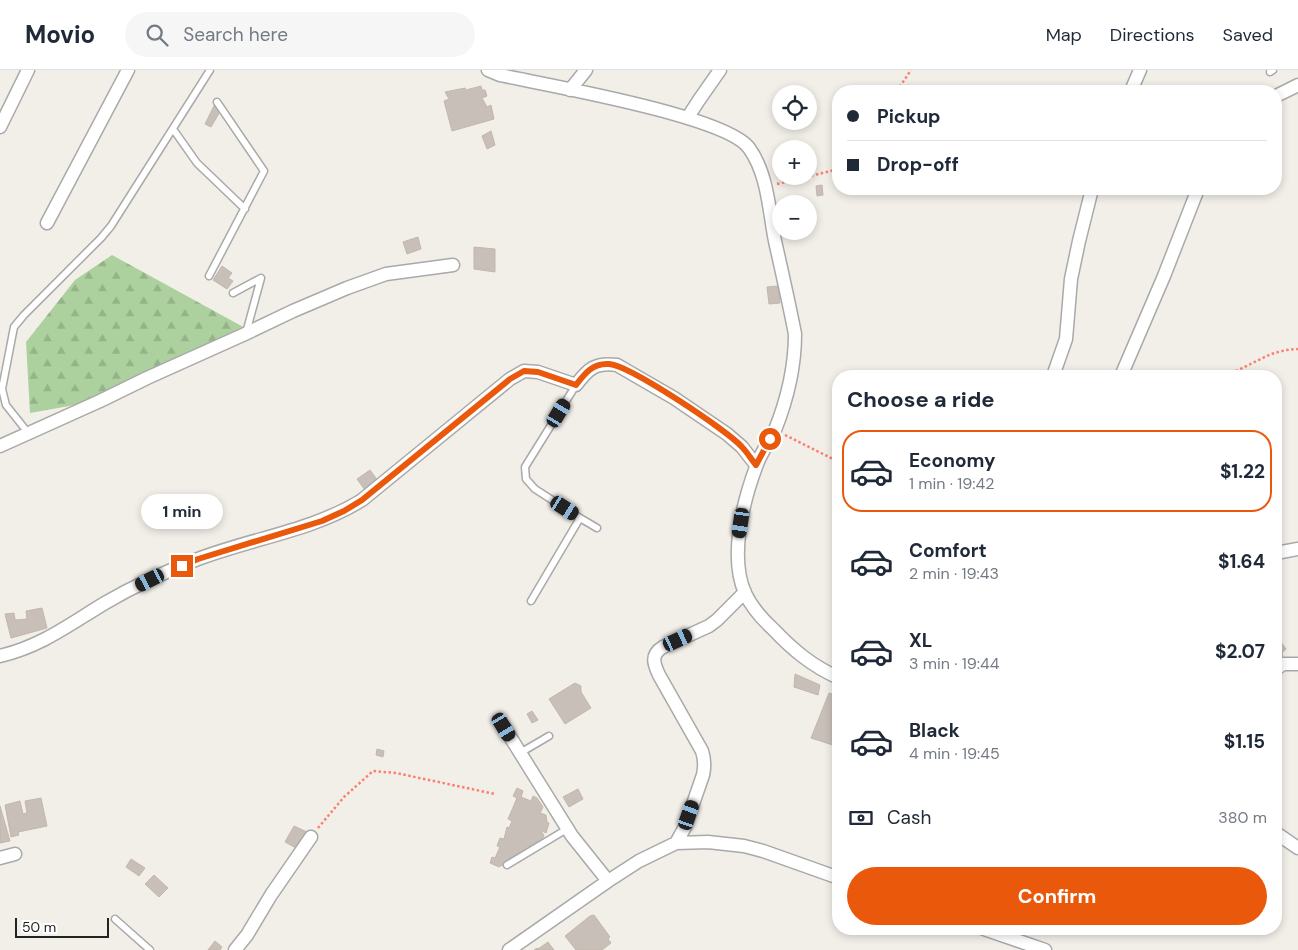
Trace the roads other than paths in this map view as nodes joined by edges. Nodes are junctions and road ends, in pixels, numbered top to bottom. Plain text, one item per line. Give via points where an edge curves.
1 (28, 70) edge
2 (128, 70) edge
3 (210, 70) edge
4 (488, 70) edge
5 (586, 70) edge
6 (720, 70) edge
7 (1140, 70) edge
8 (1134, 85) edge
9 (1298, 85) edge
10 (570, 90) junction
11 (1282, 93) edge
12 (217, 102) dead end
13 (688, 118) junction
14 (0, 127) edge
15 (173, 129) junction
16 (1090, 195) edge
17 (1196, 195) edge
18 (245, 209) junction
19 (47, 223) dead end
20 (453, 265) dead end
21 (209, 276) dead end
22 (233, 293) dead end
23 (245, 334) junction
24 (1055, 370) edge
25 (1125, 370) edge
26 (576, 385) junction
27 (29, 434) junction
28 (0, 446) edge
29 (756, 465) junction
30 (580, 518) junction
31 (597, 528) dead end
32 (1298, 549) edge
33 (1282, 552) edge
34 (745, 592) junction
35 (530, 601) dead end
36 (0, 656) edge
37 (1298, 664) edge
38 (1282, 665) edge
39 (832, 674) edge
40 (504, 727) dead end
41 (549, 736) dead end
42 (520, 754) junction
43 (568, 829) junction
44 (311, 837) road end
45 (1282, 837) edge
46 (676, 843) junction
47 (1298, 848) edge
48 (15, 854) dead end
49 (0, 858) edge
50 (507, 865) dead end
51 (832, 876) edge
52 (608, 881) junction
53 (115, 919) dead end
54 (1002, 935) edge
55 (150, 950) edge
56 (235, 950) edge
57 (509, 950) edge
58 (1046, 950) edge

1 - 14 street
2 - 19 street
3 - 15 lane
4 - 10 street
5 - 10 street
6 - 13 street
7 - 8 street
9 - 11 street
10 - 13 street
12 - 18 lane via 264,171
13 - 29 street via 732,135 748,146 756,159 765,186 795,334 787,391 774,430
15 - 18 lane via 197,163
15 - 27 lane via 101,238 14,327 2,389 6,404
16 - 24 street via 1071,279 1066,339
17 - 25 street
18 - 21 lane
20 - 23 street via 386,274
22 - 23 lane via 261,278
23 - 27 street
26 - 29 street via 588,370 598,365 617,365 727,434
26 - 30 lane via 525,466 526,479 535,489
26 - 36 street via 538,372 524,371 344,511 322,521 198,559 106,603 59,633
27 - 28 street
29 - 34 street via 743,509 739,538
30 - 31 lane
30 - 35 lane
32 - 33 street
34 - 39 street via 767,623 789,646
34 - 46 street via 710,626 663,647 654,655 659,675 702,751 705,766
37 - 38 street
40 - 42 street
41 - 42 lane
42 - 43 street
43 - 50 lane
43 - 52 street
44 - 56 street
45 - 47 street
46 - 51 street via 744,846
46 - 52 street
48 - 49 street
52 - 57 street
53 - 55 lane
54 - 58 street

